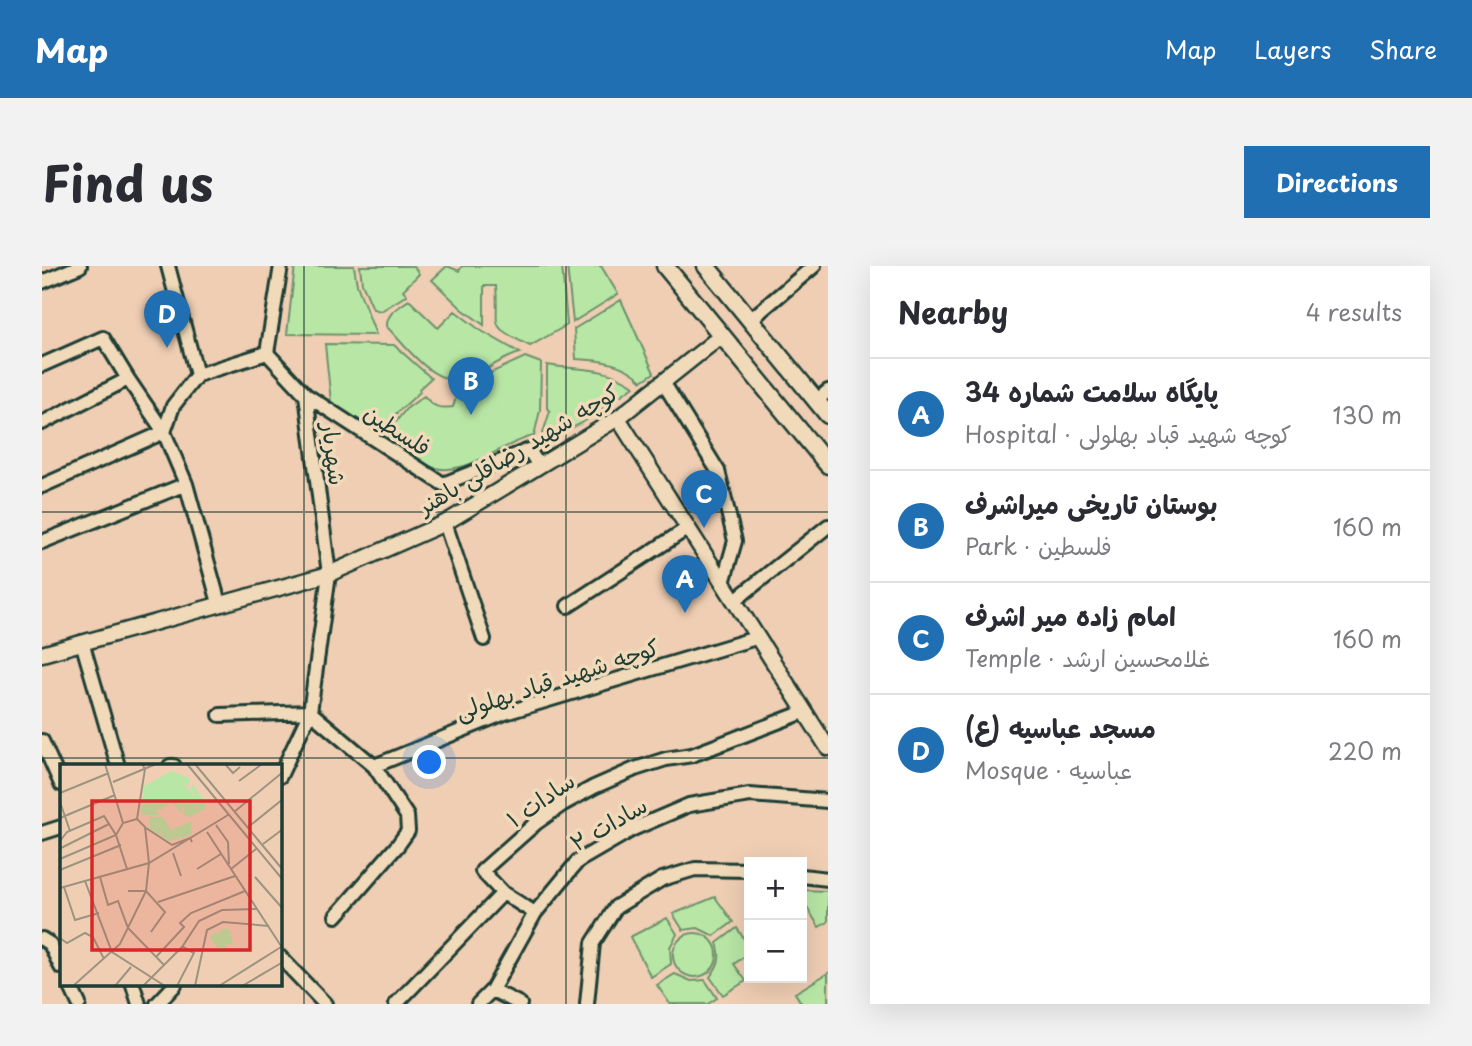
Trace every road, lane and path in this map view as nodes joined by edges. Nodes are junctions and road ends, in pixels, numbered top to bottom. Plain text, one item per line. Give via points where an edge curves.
1 (80, 266) edge
2 (169, 266) edge
3 (281, 266) edge
4 (664, 266) edge
5 (706, 266) edge
6 (814, 266) edge
7 (42, 282) edge
8 (750, 320) junction
9 (721, 336) junction
10 (267, 353) junction
11 (42, 365) edge
12 (197, 375) junction
13 (128, 379) junction
14 (663, 383) junction
15 (306, 395) junction
16 (822, 396) edge
17 (828, 415) edge
18 (618, 418) junction
19 (42, 423) edge
20 (164, 432) junction
21 (828, 465) edge
22 (538, 467) junction
23 (186, 484) junction
24 (42, 486) edge
25 (445, 523) junction
26 (828, 526) edge
27 (688, 528) junction
28 (42, 542) edge
29 (329, 574) junction
30 (723, 583) junction
31 (734, 601) junction
32 (219, 603) junction
33 (568, 606) dead end
34 (756, 638) junction
35 (484, 639) dead end
36 (82, 642) junction
37 (42, 654) edge
38 (310, 712) junction
39 (804, 712) junction
40 (220, 715) dead end
41 (42, 741) edge
42 (828, 748) edge
43 (117, 764) edge
44 (374, 766) junction
45 (282, 772) edge
46 (60, 782) edge
47 (828, 801) edge
48 (60, 827) edge
49 (42, 832) edge
50 (744, 870) edge
51 (807, 876) edge
52 (828, 878) edge
53 (503, 893) junction
54 (536, 914) junction
55 (336, 916) dead end
56 (42, 939) edge
57 (282, 959) edge
58 (60, 965) edge
59 (70, 986) edge
60 (133, 986) edge
61 (174, 986) edge
62 (492, 990) junction
63 (79, 1004) edge
64 (139, 1004) edge
65 (157, 1004) edge
66 (325, 1004) edge
67 (396, 1004) edge
68 (478, 1004) edge
69 (520, 1004) edge
70 (587, 1004) edge

1 - 7 street
2 - 12 street
3 - 10 street
4 - 9 main road
5 - 8 main road
6 - 8 street
8 - 16 main road
9 - 14 street, کوچه شهید رضاقلی باهنر
9 - 21 main road
10 - 12 street
10 - 15 street, شهریار
11 - 13 street via 103,338
12 - 20 street via 173,406
13 - 19 street
13 - 20 street
14 - 18 street, کوچه شهید رضاقلی باهنر
14 - 30 street via 718,471 735,541
15 - 22 street, فلسطین via 443,484 529,450
15 - 29 street, شهریار
16 - 17 main road
18 - 22 street, کوچه شهید رضاقلی باهنر
18 - 27 street
20 - 23 street
20 - 24 street
22 - 25 street, کوچه شهید رضاقلی باهنر
23 - 28 street
23 - 32 street
25 - 29 street, کوچه شهید رضاقلی باهنر
25 - 35 street
26 - 31 street
27 - 30 street
27 - 33 street
29 - 32 street, کوچه شهید رضاقلی باهنر
29 - 38 street, شهریار
30 - 31 street
31 - 34 street
32 - 36 street, کوچه شهید رضاقلی باهنر
34 - 39 street
34 - 44 street, کوچه شهید قباد بهلولی via 505,713
36 - 37 street, کوچه شهید رضاقلی باهنر
36 - 43 street
38 - 40 street
38 - 44 street
38 - 45 street, شهریار
39 - 42 street
39 - 53 street, سادات ۱ via 692,755 635,769 562,804 482,872
41 - 46 street
44 - 55 street via 407,817 408,831
47 - 54 street, سادات ۲ via 750,795 689,805 633,829 578,861
48 - 49 street
50 - 70 street via 695,869 662,879 616,907 593,943
51 - 52 street
53 - 54 street
53 - 67 street
54 - 62 street, سادات ۲
56 - 58 street via 50,944
57 - 66 street
59 - 63 street
60 - 64 street
61 - 65 street
62 - 68 street, سادات ۲
62 - 69 street

